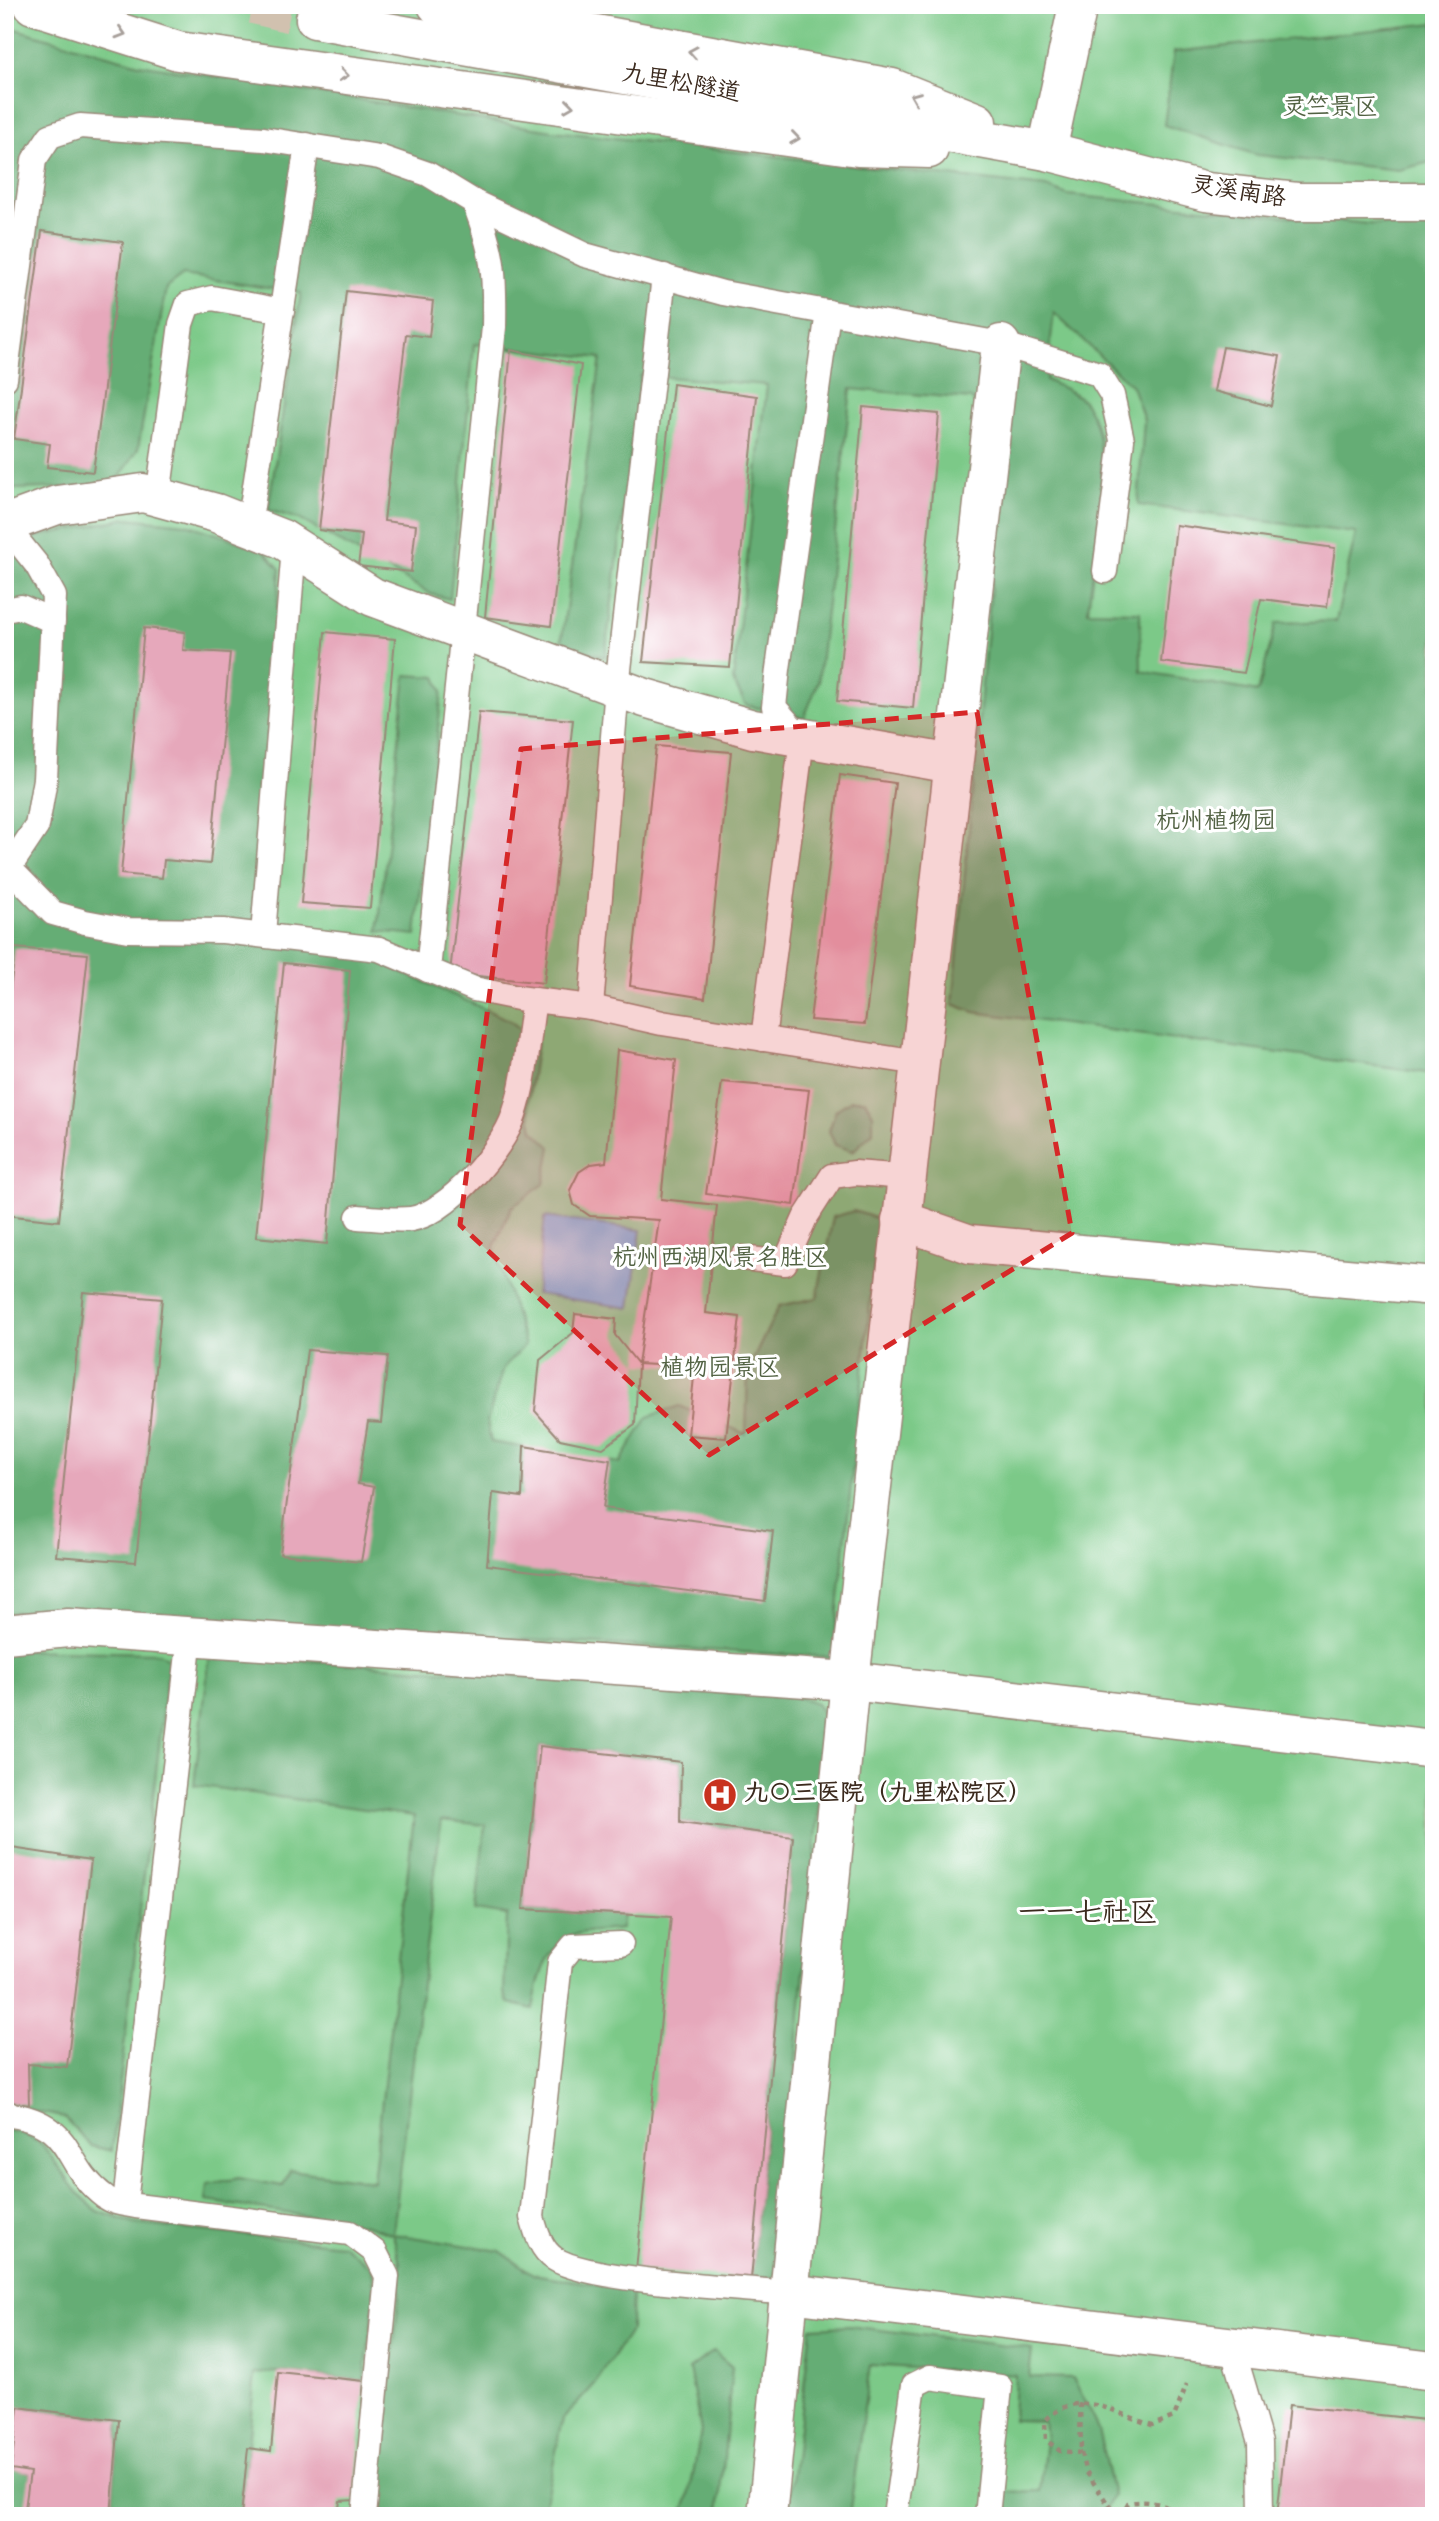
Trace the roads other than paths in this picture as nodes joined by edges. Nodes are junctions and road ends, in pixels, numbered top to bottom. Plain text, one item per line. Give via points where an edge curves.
1 (33, 5) edge
2 (437, 5) edge
3 (1078, 5) edge
4 (315, 19) tunnel mouth
5 (307, 145) junction
6 (1047, 151) junction
7 (474, 202) junction
8 (1434, 202) edge
9 (664, 276) junction
10 (282, 311) junction
11 (828, 312) junction
12 (1001, 344) junction
13 (5, 379) edge
14 (158, 497) junction
15 (5, 524) edge
16 (249, 526) junction
17 (294, 547) junction
18 (1105, 571) dead end
19 (5, 610) edge
20 (53, 621) junction
21 (461, 629) junction
22 (617, 687) junction
23 (803, 739) junction
24 (953, 764) junction
25 (7, 869) edge
26 (263, 935) junction
27 (428, 970) junction
28 (534, 1000) junction
29 (591, 1007) junction
30 (763, 1039) junction
31 (919, 1063) junction
32 (906, 1177) junction
33 (358, 1217) dead end
34 (901, 1220) junction
35 (742, 1258) dead end
36 (1434, 1286) edge
37 (5, 1634) edge
38 (190, 1636) junction
39 (850, 1681) junction
40 (1434, 1749) edge
41 (621, 1944) dead end
42 (5, 2114) edge
43 (125, 2203) junction
44 (789, 2292) junction
45 (1215, 2345) junction
46 (1434, 2371) edge
47 (364, 2516) edge
48 (767, 2516) edge
49 (895, 2516) edge
50 (987, 2516) edge
51 (1261, 2516) edge

1 -> 6 street via 178,51 858,147
6 -> 2 street via 892,88
3 - 6 street
4 - 6 street, 九里松隧道
5 - 7 lane via 379,157 428,174
5 - 10 lane
5 - 13 lane via 80,126 50,136 34,160
6 - 8 street, 灵溪南路 via 1206,191 1297,202
7 - 9 lane via 585,255
7 - 21 lane via 491,246 494,327
9 - 11 lane via 723,293
9 - 22 lane
10 - 14 lane via 212,298 188,304 181,324
10 - 16 lane
11 - 12 lane
11 - 23 lane via 774,707
12 - 18 lane via 1099,374 1112,395 1122,440
12 - 24 street
14 - 15 street via 143,493 57,505
14 - 16 street
15 - 20 lane via 54,596
16 - 17 street
17 - 21 street via 373,597
17 - 26 lane
19 - 20 lane via 20,607
20 - 25 lane via 45,779 37,826
21 - 22 street
21 - 27 lane
22 - 23 street via 753,729
22 - 29 lane
23 - 24 street
23 - 30 lane
24 - 31 street
25 - 26 lane via 53,913 85,922 128,930
26 - 27 lane via 379,948
27 - 28 lane via 474,989
28 - 29 lane
28 - 33 lane via 514,1117 491,1155 440,1206 413,1219
29 - 30 lane
30 - 31 lane
31 - 32 street
32 - 34 street
32 - 35 lane via 832,1176 805,1218 785,1263
34 - 36 street via 970,1244
34 - 39 street
37 - 38 street via 68,1628
38 - 39 street
38 - 43 lane
39 - 40 street
39 - 44 street
41 - 44 lane via 573,1946 560,1962 533,2217 538,2238 555,2259 599,2273
42 - 43 lane via 53,2129 88,2181 107,2199
43 - 47 lane via 351,2233 375,2252 387,2276
44 - 45 street
44 - 48 street
45 - 46 street
45 - 51 lane via 1260,2442
49 - 50 lane via 914,2385 930,2377 1000,2387

